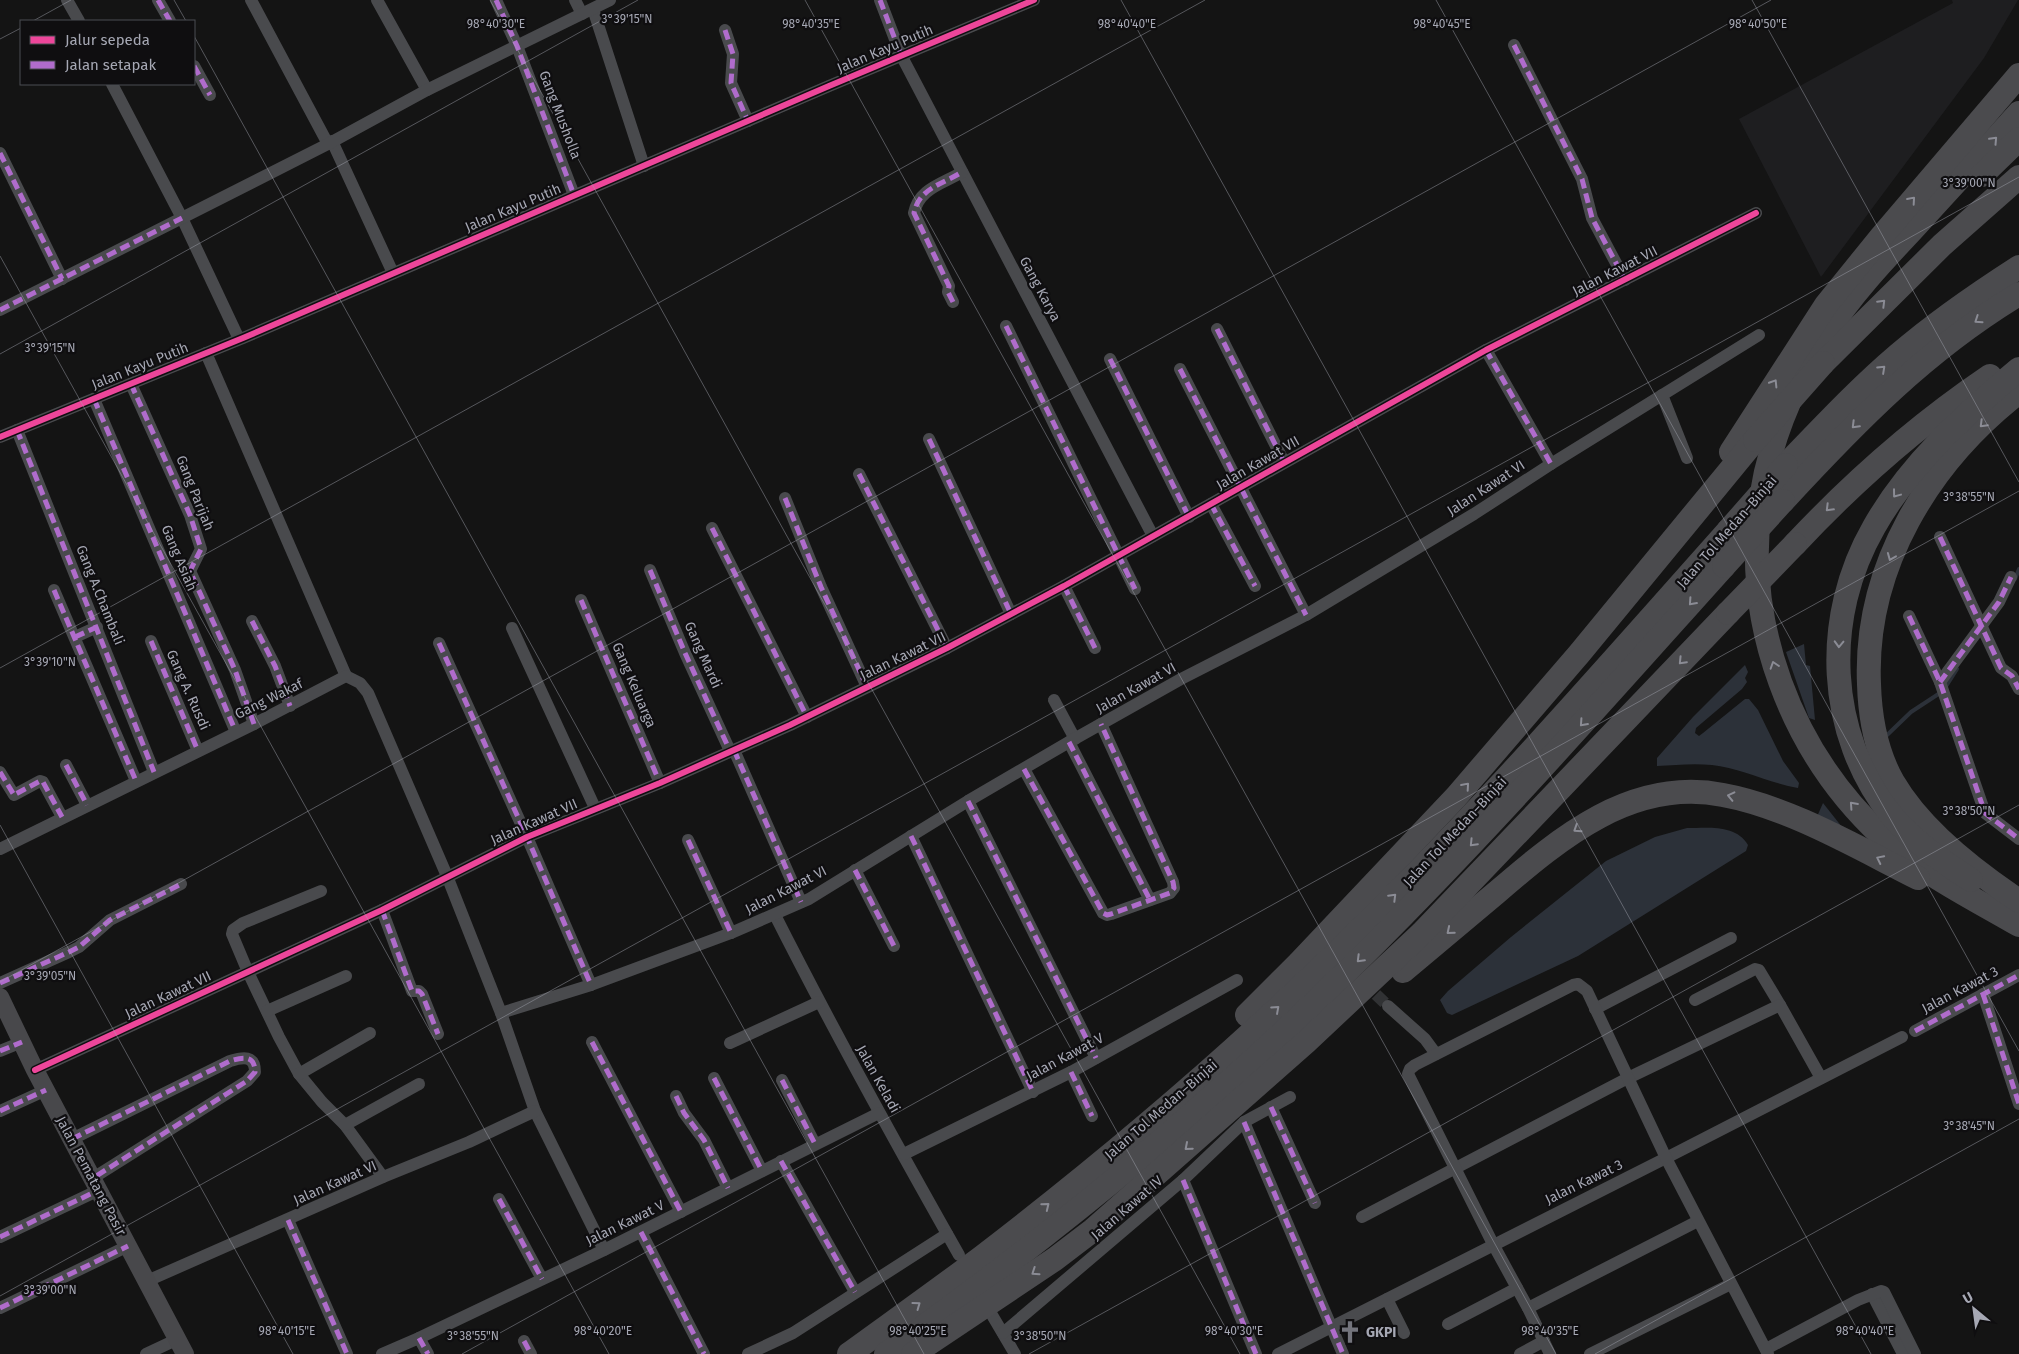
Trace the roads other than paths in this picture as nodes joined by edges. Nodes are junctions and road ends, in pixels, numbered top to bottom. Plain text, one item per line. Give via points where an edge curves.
1 (67, 0) edge
2 (158, 0) edge
3 (252, 0) edge
4 (377, 0) edge
5 (496, 0) edge
6 (575, 0) edge
7 (610, 0) edge
8 (880, 0) edge
9 (1034, 0) edge
10 (588, 11) junction
11 (78, 20) edge
12 (169, 20) edge
13 (726, 30) dead end
14 (1514, 45) dead end
15 (518, 46) junction
16 (901, 56) junction
17 (195, 68) edge
18 (2019, 75) edge
19 (113, 85) edge
20 (427, 90) junction
21 (210, 95) dead end
22 (2019, 113) edge
23 (748, 121) junction
24 (2019, 139) edge
25 (330, 143) junction
26 (0, 153) edge
27 (644, 166) junction
28 (962, 172) junction
29 (2019, 176) edge
30 (574, 195) junction
31 (1756, 213) dead end
32 (182, 218) junction
33 (2019, 267) edge
34 (393, 273) junction
35 (62, 279) junction
36 (1625, 280) junction
37 (2019, 294) edge
38 (953, 302) dead end
39 (0, 310) edge
40 (1006, 326) dead end
41 (1217, 329) dead end
42 (1759, 336) dead end
43 (239, 339) junction
44 (1486, 350) junction
45 (206, 353) junction
46 (1819, 356) junction
47 (2019, 358) edge
48 (1110, 359) dead end
49 (1180, 369) dead end
50 (2019, 369) edge
51 (131, 384) junction
52 (2019, 392) edge
53 (1662, 395) junction
54 (94, 399) junction
55 (18, 430) junction
56 (1752, 432) junction
57 (0, 437) edge
58 (928, 439) dead end
59 (1688, 458) dead end
60 (1284, 462) junction
61 (1551, 464) junction
62 (858, 474) dead end
63 (1241, 487) junction
64 (785, 498) dead end
65 (1211, 504) junction
66 (1189, 517) junction
67 (712, 528) dead end
68 (1153, 536) junction
69 (1940, 537) dead end
70 (1118, 555) junction
71 (650, 570) dead end
72 (2011, 577) dead end
73 (1064, 586) junction
74 (1255, 586) dead end
75 (1135, 589) dead end
76 (54, 590) dead end
77 (582, 600) dead end
78 (1011, 614) junction
79 (1306, 615) junction
80 (1909, 616) dead end
81 (252, 621) dead end
82 (97, 628) junction
83 (512, 628) dead end
84 (1983, 630) junction
85 (75, 637) junction
86 (151, 641) dead end
87 (439, 643) dead end
88 (947, 648) junction
89 (1095, 648) dead end
90 (346, 676) junction
91 (867, 687) junction
92 (1943, 689) junction
93 (2019, 689) edge
94 (1054, 700) dead end
95 (290, 706) junction
96 (806, 717) junction
97 (254, 724) junction
98 (1101, 724) junction
99 (235, 730) dead end
100 (1072, 741) junction
101 (732, 750) junction
102 (198, 751) junction
103 (66, 765) dead end
104 (1024, 769) junction
105 (0, 772) edge
106 (154, 772) junction
107 (136, 781) junction
108 (660, 783) junction
109 (968, 801) junction
110 (87, 805) junction
111 (595, 808) junction
112 (62, 817) junction
113 (1920, 818) junction
114 (911, 836) junction
115 (527, 837) junction
116 (2019, 839) edge
117 (688, 840) dead end
118 (0, 849) edge
119 (855, 870) junction
120 (447, 876) junction
121 (181, 884) dead end
122 (2019, 888) edge
123 (321, 891) dead end
124 (1150, 900) junction
125 (2019, 901) edge
126 (801, 902) junction
127 (2019, 906) edge
128 (382, 910) junction
129 (775, 915) junction
130 (2019, 925) edge
131 (730, 933) junction
132 (1731, 938) dead end
133 (894, 946) dead end
134 (248, 972) junction
135 (2019, 975) edge
136 (346, 976) dead end
137 (1237, 980) dead end
138 (0, 983) edge
139 (591, 984) junction
140 (1983, 994) junction
141 (0, 997) edge
142 (1695, 1000) dead end
143 (820, 1002) junction
144 (1780, 1005) junction
145 (1388, 1006) tunnel mouth
146 (1595, 1009) junction
147 (267, 1011) junction
148 (501, 1012) junction
149 (1915, 1031) dead end
150 (370, 1033) dead end
151 (438, 1034) dead end
152 (1902, 1037) dead end
153 (22, 1042) junction
154 (592, 1042) dead end
155 (730, 1044) dead end
156 (0, 1051) edge
157 (1436, 1054) junction
158 (1096, 1058) junction
159 (35, 1070) junction
160 (1070, 1072) junction
161 (299, 1074) junction
162 (714, 1078) dead end
163 (1628, 1078) junction
164 (1821, 1078) junction
165 (782, 1080) dead end
166 (419, 1084) dead end
167 (46, 1090) junction
168 (1033, 1092) junction
169 (676, 1096) dead end
170 (1290, 1097) dead end
171 (2019, 1104) edge
172 (1272, 1107) junction
173 (0, 1111) edge
174 (535, 1111) junction
175 (879, 1113) junction
176 (1092, 1116) dead end
177 (1234, 1118) junction
178 (345, 1125) junction
179 (72, 1139) junction
180 (816, 1144) junction
181 (1118, 1149) junction
182 (904, 1154) junction
183 (1666, 1158) junction
184 (781, 1161) junction
185 (1456, 1168) junction
186 (762, 1170) junction
187 (382, 1177) junction
188 (1183, 1180) junction
189 (96, 1184) junction
190 (728, 1188) junction
191 (499, 1199) dead end
192 (1315, 1203) dead end
193 (681, 1212) junction
194 (1362, 1217) dead end
195 (288, 1220) junction
196 (1698, 1221) junction
197 (641, 1232) junction
198 (947, 1234) junction
199 (0, 1237) edge
200 (1493, 1244) junction
201 (128, 1246) junction
202 (604, 1250) junction
203 (959, 1255) dead end
204 (542, 1279) junction
205 (147, 1281) junction
206 (1731, 1284) junction
207 (1517, 1288) junction
208 (855, 1292) junction
209 (1872, 1294) junction
210 (1387, 1299) junction
211 (0, 1308) edge
212 (1528, 1308) junction
213 (992, 1315) dead end
214 (1448, 1324) dead end
215 (1331, 1327) junction
216 (1003, 1333) junction
217 (1404, 1333) dead end
218 (419, 1338) junction
219 (524, 1341) dead end
220 (1544, 1341) junction
221 (181, 1347) edge
222 (1767, 1351) edge
223 (146, 1354) edge
224 (347, 1354) edge
225 (382, 1354) edge
226 (428, 1354) edge
227 (531, 1354) edge
228 (704, 1354) edge
229 (748, 1354) edge
230 (849, 1354) edge
231 (886, 1354) edge
232 (913, 1354) edge
233 (1015, 1354) edge
234 (1256, 1354) edge
235 (1278, 1354) edge
236 (1343, 1354) edge
237 (1520, 1354) edge
238 (1550, 1354) edge
239 (1590, 1354) edge
240 (1903, 1354) edge
241 (1915, 1354) edge

1 - 11 street
2 - 12 street
3 - 25 street
4 - 20 street
5 - 15 street, Gang Musholla
6 - 10 street
7 - 10 street
8 - 16 street, Gang Karya
9 - 16 street, Jalan Kayu Putih
10 - 15 street
10 - 27 street
13 - 23 street via 733,54 731,83
14 - 36 street via 1582,179 1592,218
15 - 20 street
15 - 30 street, Gang Musholla
16 - 23 street, Jalan Kayu Putih
16 - 28 street, Gang Karya
17 - 21 street
56 -> 18 highway via 1793,354 1826,305
19 - 32 street
20 - 25 street
46 -> 22 highway via 1836,318 1870,275
23 - 27 street, Jalan Kayu Putih
24 - 46 highway via 1874,280 1843,315
25 - 32 street
25 - 34 street
26 - 35 street
27 - 30 street, Jalan Kayu Putih
28 - 38 street via 924,192 914,213 949,286
28 - 68 street, Gang Karya
46 -> 29 highway
30 - 34 street, Jalan Kayu Putih
31 - 36 street, Jalan Kawat VII
32 - 35 street
32 - 43 street
181 -> 33 highway, Jalan Tol Medan–Binjai, bridge via 1273,1012 1398,892 1527,756 1786,465 1836,414 1898,355
34 - 43 street, Jalan Kayu Putih
35 - 39 street
36 - 44 street, Jalan Kawat VII
37 -> 231 highway, Jalan Tol Medan–Binjai, bridge via 1967,328 1904,377 1834,446 1475,841 1301,1015 1116,1179
40 - 70 street
41 - 60 street
42 - 53 street, Jalan Kawat VI
43 - 45 street, Jalan Kayu Putih
44 - 60 street, Jalan Kawat VII
44 - 61 street
45 - 51 street, Jalan Kayu Putih
45 - 90 street
46 - 56 highway, bridge
130 -> 46 highway via 1932,874 1866,820 1819,762 1793,716 1783,690 1768,644 1761,604 1758,551 1761,498 1785,412 1797,384
47 -> 177 highway, bridge via 1904,440 1844,493 1408,947
48 - 66 street
49 - 63 street
50 -> 127 highway via 1974,408 1927,457 1891,500 1874,527 1856,564 1844,600 1838,668 1846,724 1862,767 1893,817 1928,850 1975,882
51 - 54 street, Jalan Kayu Putih
51 - 97 street, Gang Parijah via 190,515 201,549 190,571 235,670
52 -> 113 highway via 1978,429 1932,482 1891,555 1875,602 1868,650 1869,697 1878,745 1894,783
53 - 59 street
53 - 61 street, Jalan Kawat VI
54 - 55 street, Jalan Kayu Putih
54 - 99 street, Gang Asiah
55 - 57 street, Jalan Kayu Putih
55 - 82 street, Gang A.Chambali
181 -> 56 highway via 1456,798 1579,654
58 - 78 street
60 - 63 street, Jalan Kawat VII
61 - 79 street, Jalan Kawat VI
62 - 88 street
63 - 65 street, Jalan Kawat VII
63 - 79 street
64 - 91 street
65 - 66 street, Jalan Kawat VII
65 - 74 street
66 - 68 street, Jalan Kawat VII
67 - 96 street
68 - 70 street, Jalan Kawat VII
69 - 84 street
70 - 73 street, Jalan Kawat VII
70 - 75 street
71 - 101 street, Gang Mardi via 685,653
72 - 84 street
73 - 78 street, Jalan Kawat VII
73 - 89 street
76 - 85 street
77 - 108 street, Gang Keluarga
78 - 88 street, Jalan Kawat VII
79 - 98 street, Jalan Kawat VI
80 - 92 street
81 - 95 street via 275,666
82 - 85 street
82 - 106 street, Gang A.Chambali
83 - 111 street
84 - 92 street
84 - 93 street via 2001,668 2012,676
85 - 107 street
86 - 102 street, Gang A. Rusdi
87 - 115 street
88 - 91 street, Jalan Kawat VII
90 - 95 street, Gang Wakaf
90 - 120 street via 360,683 368,694
91 - 96 street, Jalan Kawat VII
92 - 116 street via 1985,812
94 - 100 street
95 - 97 street, Gang Wakaf
96 - 101 street, Jalan Kawat VII
97 - 102 street, Gang Wakaf
98 - 100 street, Jalan Kawat VI
98 - 124 street via 1173,882 1174,888 1170,892
100 - 104 street, Jalan Kawat VI
100 - 124 street
101 - 108 street, Jalan Kawat VII
101 - 126 street, Gang Mardi
102 - 106 street, Gang Wakaf
103 - 110 street
104 - 109 street, Jalan Kawat VI
104 - 124 street via 1102,913 1111,914
105 - 112 street via 14,795 43,782
106 - 107 street, Gang Wakaf
107 - 110 street, Gang Wakaf
108 - 111 street, Jalan Kawat VII
109 - 114 street, Jalan Kawat VI
109 - 158 street
110 - 112 street, Gang Wakaf
111 - 115 street, Jalan Kawat VII
112 - 118 street, Gang Wakaf
113 - 122 highway via 1962,851
113 - 125 highway via 1971,865
114 - 119 street, Jalan Kawat VI
114 - 168 street
115 - 120 street, Jalan Kawat VII
115 - 139 street
117 - 131 street
119 - 126 street, Jalan Kawat VI
119 - 133 street
120 - 128 street, Jalan Kawat VII
120 - 148 street
121 - 138 street via 110,920 79,947
123 - 134 street via 243,923 234,930 234,941
126 - 129 street, Jalan Kawat VI
128 - 134 street, Jalan Kawat VII
128 - 151 street via 412,991 421,992
129 - 131 street, Jalan Kawat VI
129 - 143 street, Jalan Keladi
130 -> 177 highway via 1808,824 1763,806 1706,792 1639,799 1605,813 1552,847
131 - 139 street, Jalan Kawat VI
132 - 146 street
134 - 147 street
134 - 159 street, Jalan Kawat VII
135 - 140 street, Jalan Kawat 3
136 - 147 street
137 - 158 street, Jalan Kawat V
139 - 148 street, Jalan Kawat VI
140 - 149 street, Jalan Kawat 3
140 - 171 street
141 - 153 street, Jalan Pematang Pasir
142 - 144 street via 1755,969 1759,970
143 - 155 street
143 - 175 street, Jalan Keladi
144 - 163 street
144 - 164 street
145 - 157 street via 1425,1039
146 - 157 street via 1584,987 1573,985
146 - 163 street
147 - 161 street
148 - 174 street
150 - 161 street
152 - 164 street, Jalan Kawat 3
153 - 156 street
153 - 159 street, Jalan Pematang Pasir
154 - 193 street
157 - 185 street via 1415,1065 1408,1074
158 - 160 street, Jalan Kawat V
159 - 167 street, Jalan Pematang Pasir
160 - 168 street, Jalan Kawat V
160 - 176 street
161 - 178 street
162 - 186 street
163 - 183 street
163 - 185 street
164 - 183 street, Jalan Kawat 3
165 - 180 street
166 - 178 street
167 - 173 street
167 - 179 street, Jalan Pematang Pasir
168 - 182 street, Jalan Kawat V
169 - 190 street via 704,1140
170 - 172 street, Jalan Kawat IV
172 - 177 street, Jalan Kawat IV
172 - 192 street
174 - 187 street, Jalan Kawat VI
174 - 202 street
175 - 180 street, Jalan Kawat V
175 - 182 street, Jalan Keladi
177 - 188 street, Jalan Kawat IV
177 - 215 street
177 -> 232 highway via 1055,1259
178 - 187 street
179 - 189 street, Jalan Pematang Pasir
179 - 189 street via 230,1061 252,1060 255,1072 247,1081
180 - 184 street, Jalan Kawat V
230 -> 181 highway, Jalan Tol Medan–Binjai via 981,1258
182 - 198 street, Jalan Keladi
183 - 196 street
183 - 200 street, Jalan Kawat 3
184 - 186 street, Jalan Kawat V
184 - 208 street
185 - 194 street
185 - 200 street
186 - 190 street, Jalan Kawat V
187 - 195 street, Jalan Kawat VI
188 - 216 street, Jalan Kawat IV
188 - 234 street
189 - 199 street
189 - 201 street, Jalan Pematang Pasir
190 - 193 street, Jalan Kawat V
191 - 204 street
193 - 197 street, Jalan Kawat V
195 - 205 street, Jalan Kawat VI
195 - 224 street
196 - 206 street
196 - 212 street
197 - 202 street, Jalan Kawat V
197 - 228 street
198 - 203 street, Jalan Keladi
198 - 208 street
200 - 207 street
200 - 210 street, Jalan Kawat 3
201 - 205 street, Jalan Pematang Pasir
201 - 211 street
202 - 204 street, Jalan Kawat V
204 - 218 street, Jalan Kawat V
205 - 221 street, Jalan Pematang Pasir
206 - 222 street
206 - 239 street
207 - 212 street
207 - 214 street
208 - 229 street via 793,1333
209 - 222 street
209 - 240 street
209 - 241 street via 1884,1292
210 - 215 street, Jalan Kawat 3
210 - 217 street
212 - 220 street
213 - 216 street
215 - 235 street, Jalan Kawat 3
215 - 236 street
216 - 233 street
218 - 225 street, Jalan Kawat V
218 - 226 street
219 - 227 street
220 - 237 street
220 - 238 street
221 - 223 street

